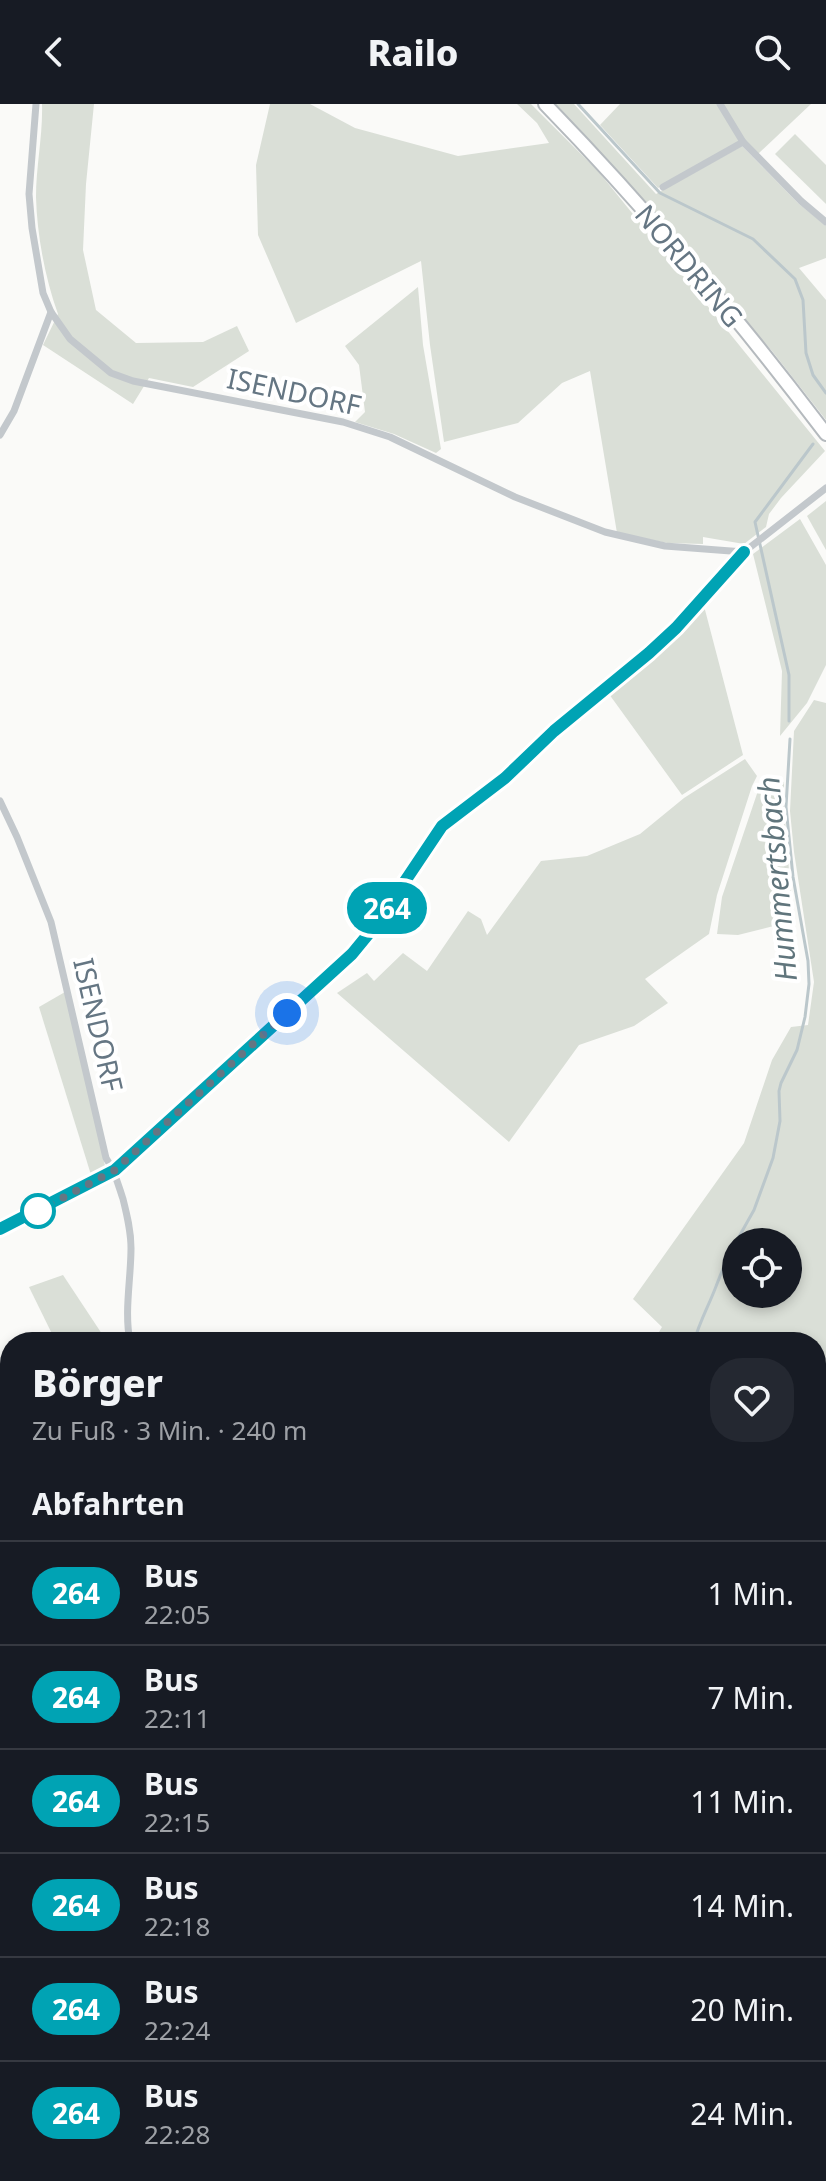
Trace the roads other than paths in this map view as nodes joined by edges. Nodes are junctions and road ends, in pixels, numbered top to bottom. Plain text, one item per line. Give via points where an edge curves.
1 (36, 104) edge
2 (545, 104) edge
3 (720, 104) edge
4 (743, 142) junction
5 (663, 187) dead end
6 (826, 222) edge
7 (51, 312) junction
8 (826, 434) edge
9 (0, 435) edge
10 (826, 488) edge
11 (744, 552) junction
12 (0, 801) edge
13 (115, 1170) junction
14 (0, 1229) edge
15 (130, 1332) edge

1 - 7 street, ISENDORF via 29,194 43,293
2 - 8 main road, NORDRING via 681,253
3 - 4 street
4 - 5 street
4 - 6 street
7 - 9 street
7 - 11 street, ISENDORF via 70,339 122,377 343,422 390,437 515,497 605,532 665,546
10 - 11 street
11 - 13 street via 649,653 442,826 352,954
12 - 13 street, ISENDORF via 51,922 106,1158
13 - 14 street
13 - 15 street, ISENDORF via 130,1229

